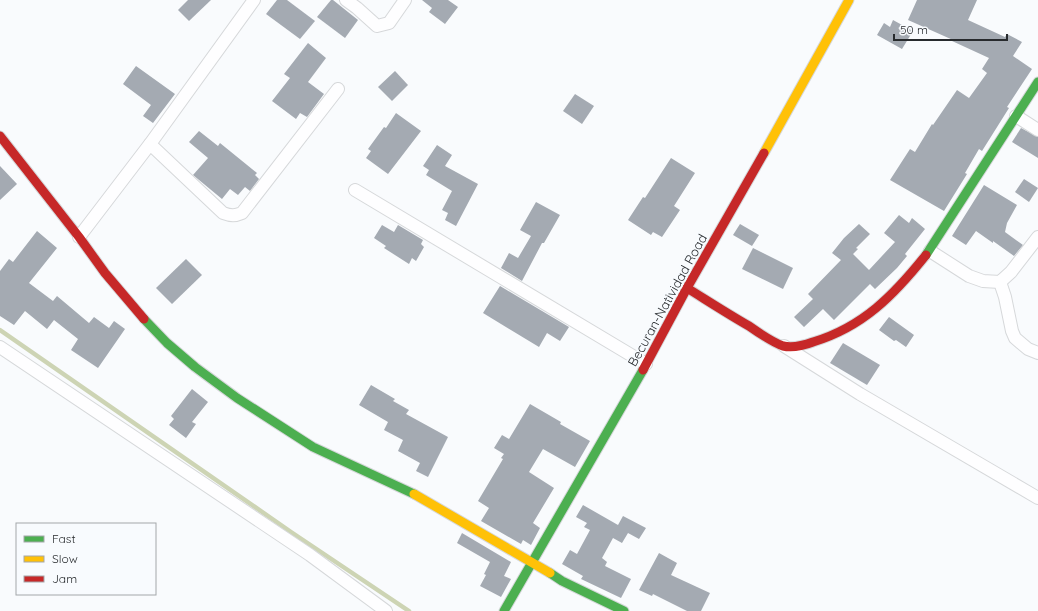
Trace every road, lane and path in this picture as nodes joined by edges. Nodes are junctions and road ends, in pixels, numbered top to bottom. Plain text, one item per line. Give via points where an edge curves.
1 (254, 0) edge
2 (346, 0) edge
3 (405, 0) edge
4 (849, 0) edge
5 (1038, 82) edge
6 (338, 89) dead end
7 (1016, 116) junction
8 (1038, 130) edge
9 (0, 136) edge
10 (150, 144) junction
11 (355, 190) dead end
12 (79, 237) junction
13 (1038, 237) edge
14 (930, 251) junction
15 (1000, 282) junction
16 (687, 288) junction
17 (784, 346) junction
18 (0, 347) edge
19 (1038, 353) edge
20 (646, 364) junction
21 (1038, 498) edge
22 (532, 562) junction
23 (386, 611) edge
24 (504, 611) edge
25 (624, 611) edge

1 - 10 street
2 - 3 street via 377,26 389,23
4 - 16 street, Becuran-Natividad Road
5 - 7 street
6 - 10 street via 242,213 236,216 223,213
7 - 8 street
7 - 14 street
9 - 12 street
10 - 12 street
11 - 20 street
12 - 22 street via 140,316 194,367 313,447 413,493
13 - 15 street
14 - 15 street via 969,276 983,281
14 - 17 street via 902,285 847,330 824,340
15 - 19 street via 1015,338 1028,349
16 - 17 street
16 - 20 street, Becuran-Natividad Road
17 - 21 street via 860,394
18 - 23 street via 310,555
20 - 22 street, Becuran-Natividad Road
22 - 24 street, Becuran-Natividad Road
22 - 25 street

